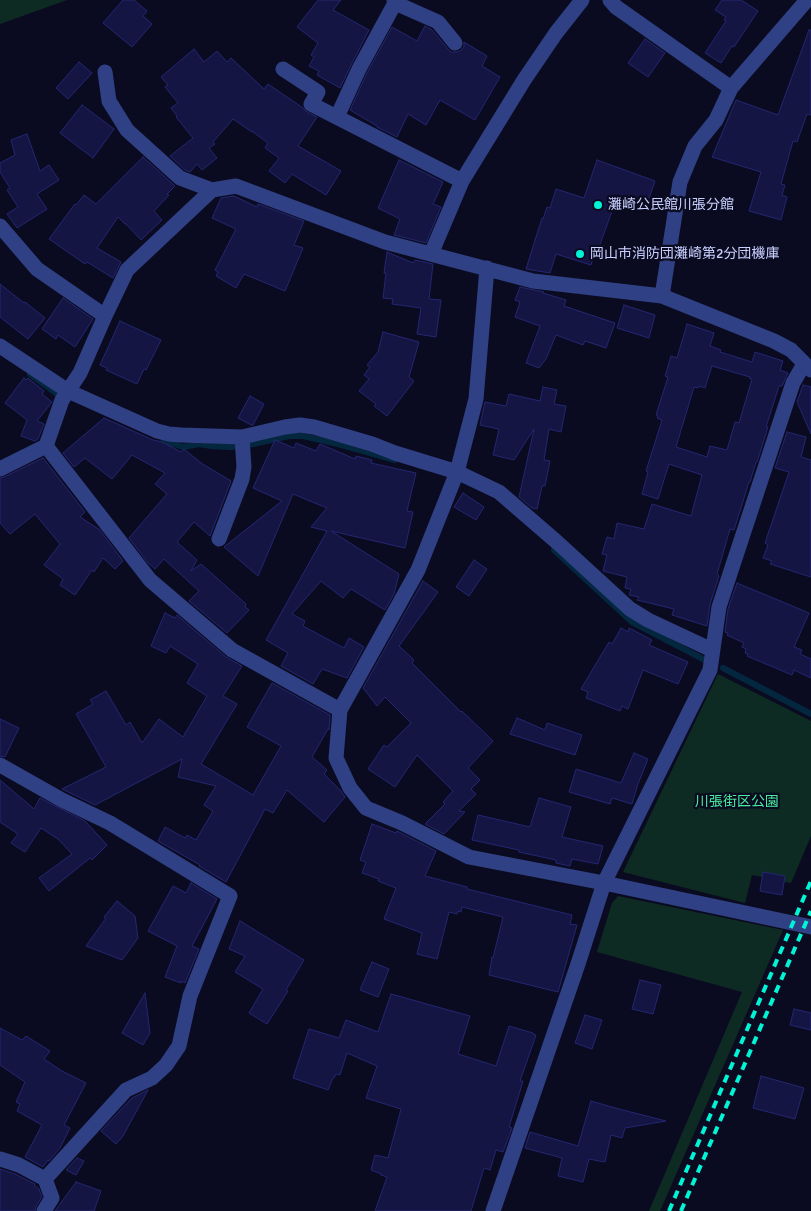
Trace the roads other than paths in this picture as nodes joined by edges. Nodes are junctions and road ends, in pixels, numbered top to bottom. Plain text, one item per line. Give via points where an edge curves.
1 (582, 0) edge
2 (610, 0) edge
3 (807, 0) edge
4 (395, 2) edge
5 (628, 7) edge
6 (455, 44) dead end
7 (283, 69) dead end
8 (105, 72) dead end
9 (731, 88) junction
10 (337, 117) junction
11 (462, 181) junction
12 (212, 190) junction
13 (0, 226) edge
14 (431, 254) junction
15 (487, 268) junction
16 (662, 296) junction
17 (104, 316) junction
18 (0, 346) edge
19 (807, 367) edge
20 (68, 391) junction
21 (243, 444) junction
22 (46, 446) junction
23 (0, 469) edge
24 (457, 472) junction
25 (219, 539) dead end
26 (712, 650) junction
27 (340, 710) junction
28 (0, 765) edge
29 (604, 882) junction
30 (811, 927) edge
31 (0, 1159) edge
32 (45, 1179) junction
33 (44, 1211) edge
34 (493, 1211) edge

1 - 11 street via 524,80
2 - 5 street via 616,7
3 - 9 street
4 - 6 street via 438,22
4 - 10 street
5 - 9 street
7 - 10 street via 318,92 311,104
8 - 12 street via 109,102 127,130 180,178
9 - 16 street via 716,120 695,146 680,182
10 - 11 street
11 - 14 street
12 - 14 street via 236,186 385,242
12 - 17 street via 127,270
13 - 17 street via 37,269
14 - 15 street
15 - 16 street via 533,281
15 - 24 street via 476,398
16 - 19 street via 774,341 790,350
17 - 20 street via 80,373
18 - 20 street
19 - 26 street via 793,383 719,607
20 - 21 street via 157,431
20 - 22 street
21 - 24 street via 285,427 314,427
21 - 25 street via 242,479
22 - 23 street
22 - 27 street via 150,580 232,650
24 - 26 street via 499,492 630,609
24 - 27 street via 418,570
26 - 29 street via 710,670
27 - 29 street via 336,758 350,788 366,808 469,856
28 - 32 street via 110,823 230,896 190,996 179,1046 166,1066 152,1078 126,1090
29 - 30 street
29 - 34 street
31 - 32 street
32 - 33 street via 52,1198

